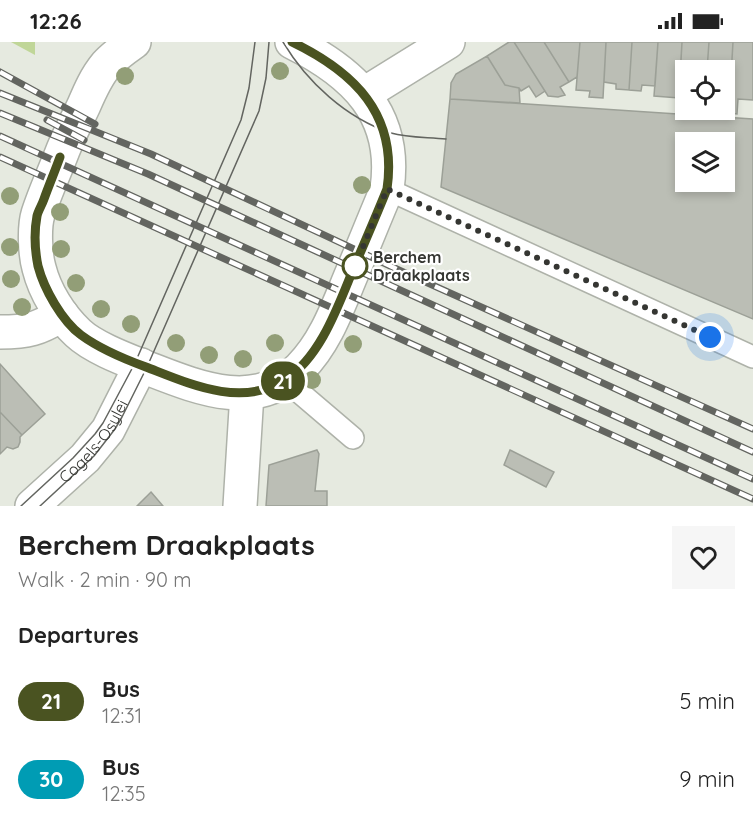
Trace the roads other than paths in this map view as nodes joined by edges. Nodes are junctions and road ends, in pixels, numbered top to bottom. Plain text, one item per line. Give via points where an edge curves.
1 (134, 42) edge
2 (292, 42) edge
3 (448, 42) edge
4 (364, 94) junction
5 (387, 189) junction
6 (62, 315) junction
7 (0, 332) edge
8 (753, 357) edge
9 (141, 365) junction
10 (285, 380) junction
11 (247, 393) junction
12 (354, 438) dead end
13 (33, 506) edge
14 (240, 506) edge

1 - 6 street via 96,80 37,216 39,267
2 - 4 street via 327,61
3 - 4 street
4 - 5 street via 385,140 389,159
5 - 8 lane
5 - 10 street via 333,318 316,348
6 - 7 street via 34,329
6 - 9 street via 80,334
9 - 11 street via 194,386
9 - 13 street, Cogels-Osylei via 103,438
10 - 11 street
10 - 12 lane
11 - 14 street

